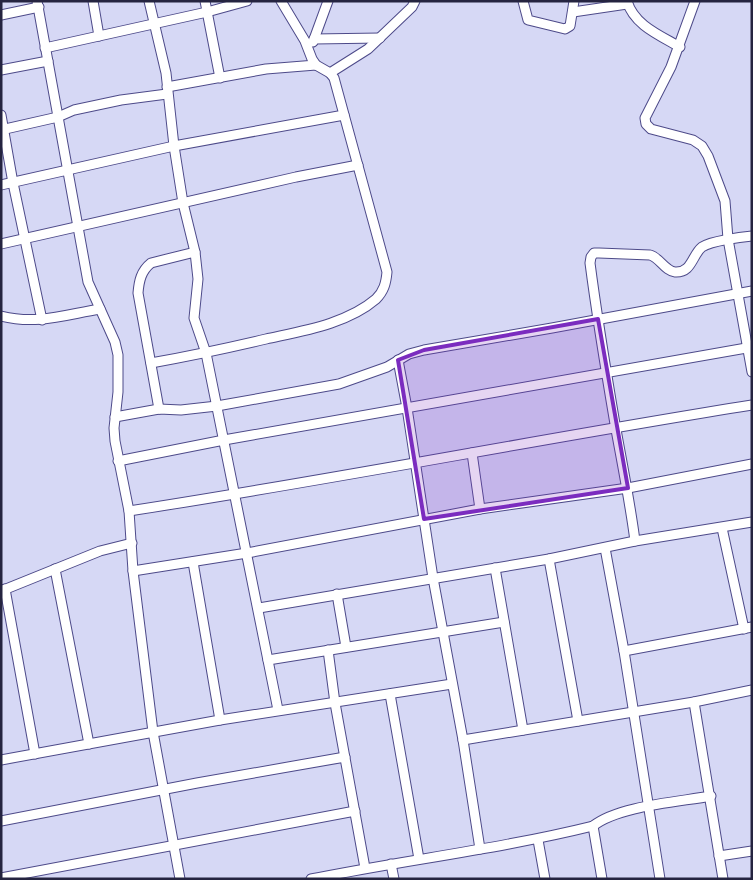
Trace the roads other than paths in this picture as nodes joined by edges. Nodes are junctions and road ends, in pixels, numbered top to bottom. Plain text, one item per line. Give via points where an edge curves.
1 (93, 1) edge
2 (149, 1) edge
3 (205, 1) edge
4 (247, 1) edge
5 (281, 1) edge
6 (328, 1) edge
7 (415, 1) edge
8 (524, 1) edge
9 (574, 1) edge
10 (695, 1) edge
11 (627, 2) edge
12 (38, 4) edge
13 (207, 12) junction
14 (573, 12) junction
15 (1, 15) edge
16 (155, 24) junction
17 (99, 36) junction
18 (380, 38) junction
19 (314, 39) junction
20 (680, 46) junction
21 (46, 48) junction
22 (309, 54) junction
23 (48, 61) junction
24 (316, 64) junction
25 (1, 70) edge
26 (330, 73) junction
27 (220, 78) junction
28 (167, 90) junction
29 (1, 115) edge
30 (344, 115) junction
31 (58, 117) junction
32 (2, 129) edge
33 (174, 146) junction
34 (358, 165) junction
35 (68, 171) junction
36 (13, 183) junction
37 (1, 185) edge
38 (183, 202) junction
39 (77, 227) junction
40 (752, 236) edge
41 (25, 238) junction
42 (728, 239) junction
43 (1, 244) edge
44 (195, 252) junction
45 (752, 291) edge
46 (737, 293) junction
47 (100, 309) junction
48 (1, 316) edge
49 (598, 319) junction
50 (42, 320) junction
51 (749, 347) edge
52 (206, 353) junction
53 (398, 360) junction
54 (151, 363) junction
55 (606, 372) junction
56 (752, 372) edge
57 (752, 404) edge
58 (217, 406) junction
59 (407, 408) junction
60 (159, 409) junction
61 (115, 418) junction
62 (616, 426) junction
63 (224, 440) junction
64 (472, 453) junction
65 (118, 461) junction
66 (416, 463) junction
67 (752, 464) edge
68 (628, 488) junction
69 (236, 494) junction
70 (480, 509) junction
71 (129, 511) junction
72 (424, 519) junction
73 (752, 522) edge
74 (722, 528) junction
75 (635, 541) junction
76 (132, 543) junction
77 (604, 548) junction
78 (247, 553) junction
79 (549, 559) junction
80 (193, 562) junction
81 (495, 568) junction
82 (54, 569) junction
83 (133, 571) junction
84 (433, 578) junction
85 (3, 590) edge
86 (337, 594) junction
87 (259, 608) junction
88 (504, 622) junction
89 (748, 628) edge
90 (442, 631) junction
91 (346, 647) junction
92 (328, 650) junction
93 (624, 651) junction
94 (268, 660) junction
95 (452, 684) junction
96 (752, 691) edge
97 (390, 694) junction
98 (694, 702) junction
99 (335, 703) junction
100 (278, 710) junction
101 (634, 712) junction
102 (220, 720) junction
103 (578, 721) junction
104 (523, 730) junction
105 (153, 732) junction
106 (462, 740) junction
107 (89, 744) junction
108 (35, 754) junction
109 (345, 756) junction
110 (1, 760) edge
111 (163, 790) junction
112 (710, 796) junction
113 (649, 806) junction
114 (355, 811) junction
115 (1, 821) edge
116 (593, 826) junction
117 (538, 840) junction
118 (174, 846) junction
119 (480, 849) junction
120 (752, 851) edge
121 (720, 856) junction
122 (419, 859) junction
123 (391, 864) junction
124 (365, 868) junction
125 (1, 878) edge
126 (180, 879) edge
127 (311, 879) edge
128 (394, 879) edge
129 (545, 879) edge
130 (602, 879) edge
131 (660, 879) edge
132 (723, 879) edge

1 - 17 street
2 - 16 street
3 - 13 street
4 - 13 street
5 - 22 street via 305,41
6 - 19 street
7 - 18 street
8 - 14 street via 528,20 562,29 570,26
9 - 14 street
10 - 20 street
11 - 14 street
11 - 20 street via 641,24
12 - 15 street
12 - 21 street
13 - 16 street
13 - 27 street
16 - 17 street
16 - 28 street
17 - 21 street
18 - 19 street
18 - 26 street
19 - 22 street
20 - 42 street via 648,110 646,124 651,129 693,140 702,146 725,201
21 - 23 street
22 - 24 street
23 - 25 street
23 - 31 street
24 - 26 street
24 - 27 street
26 - 30 street
27 - 28 street
28 - 31 street via 74,110
28 - 33 street
29 - 32 street
30 - 33 street
30 - 34 street
31 - 32 street
31 - 35 street
32 - 36 street
33 - 35 street
33 - 38 street
34 - 38 street
34 - 52 street via 387,272 386,285 377,298 361,310 324,326
35 - 36 street
35 - 39 street
36 - 37 street
36 - 41 street
38 - 39 street
38 - 44 street
39 - 41 street
39 - 47 street via 88,282
40 - 42 street
41 - 43 street
41 - 50 street
42 - 46 street
42 - 49 street via 701,248 688,267 680,272 671,271 650,255 594,253 590,263
44 - 52 street via 198,279 194,318
44 - 54 street via 151,262 142,272 138,293
45 - 46 street
46 - 49 street
46 - 51 street
47 - 50 street
47 - 61 street via 118,355
48 - 50 street
49 - 53 street via 424,350
49 - 55 street
51 - 55 street
51 - 56 street
52 - 54 street
52 - 58 street
53 - 58 street via 338,384
53 - 59 street
54 - 60 street
55 - 59 street
55 - 62 street
57 - 62 street
58 - 60 street
58 - 63 street
59 - 63 street
59 - 66 street
60 - 61 street
61 - 65 street
62 - 64 street
62 - 68 street
63 - 65 street
63 - 69 street
64 - 66 street
64 - 70 street
65 - 71 street
66 - 69 street
66 - 72 street
67 - 68 street
68 - 70 street
68 - 75 street
69 - 71 street
69 - 78 street
70 - 72 street
71 - 76 street
72 - 78 street
72 - 84 street
73 - 74 street
74 - 75 street
74 - 89 street
75 - 77 street
76 - 82 street via 100,551
76 - 83 street
77 - 79 street
77 - 93 street
78 - 80 street
78 - 87 street
79 - 81 street
79 - 103 street
80 - 83 street
80 - 102 street
81 - 84 street
81 - 88 street
82 - 85 street
82 - 107 street
83 - 105 street
84 - 86 street
84 - 90 street
85 - 108 street
86 - 87 street
86 - 91 street
87 - 94 street
88 - 90 street
88 - 104 street
89 - 93 street
90 - 91 street
90 - 95 street
91 - 92 street
92 - 94 street
92 - 99 street
93 - 101 street
94 - 100 street
95 - 97 street
95 - 106 street
96 - 98 street
97 - 99 street
97 - 122 street
98 - 101 street
98 - 112 street
99 - 100 street
99 - 109 street
100 - 102 street
101 - 103 street
101 - 113 street
102 - 105 street
103 - 104 street
104 - 106 street
105 - 107 street
105 - 111 street
106 - 119 street
107 - 108 street
108 - 110 street
109 - 111 street
109 - 114 street
111 - 115 street
111 - 118 street
112 - 113 street
112 - 121 street
113 - 116 street via 625,810
113 - 131 street
114 - 118 street
114 - 124 street
116 - 117 street
116 - 130 street
117 - 119 street
117 - 129 street
118 - 125 street
118 - 126 street
119 - 122 street
120 - 121 street
121 - 132 street
122 - 123 street
123 - 124 street
123 - 128 street
124 - 127 street

